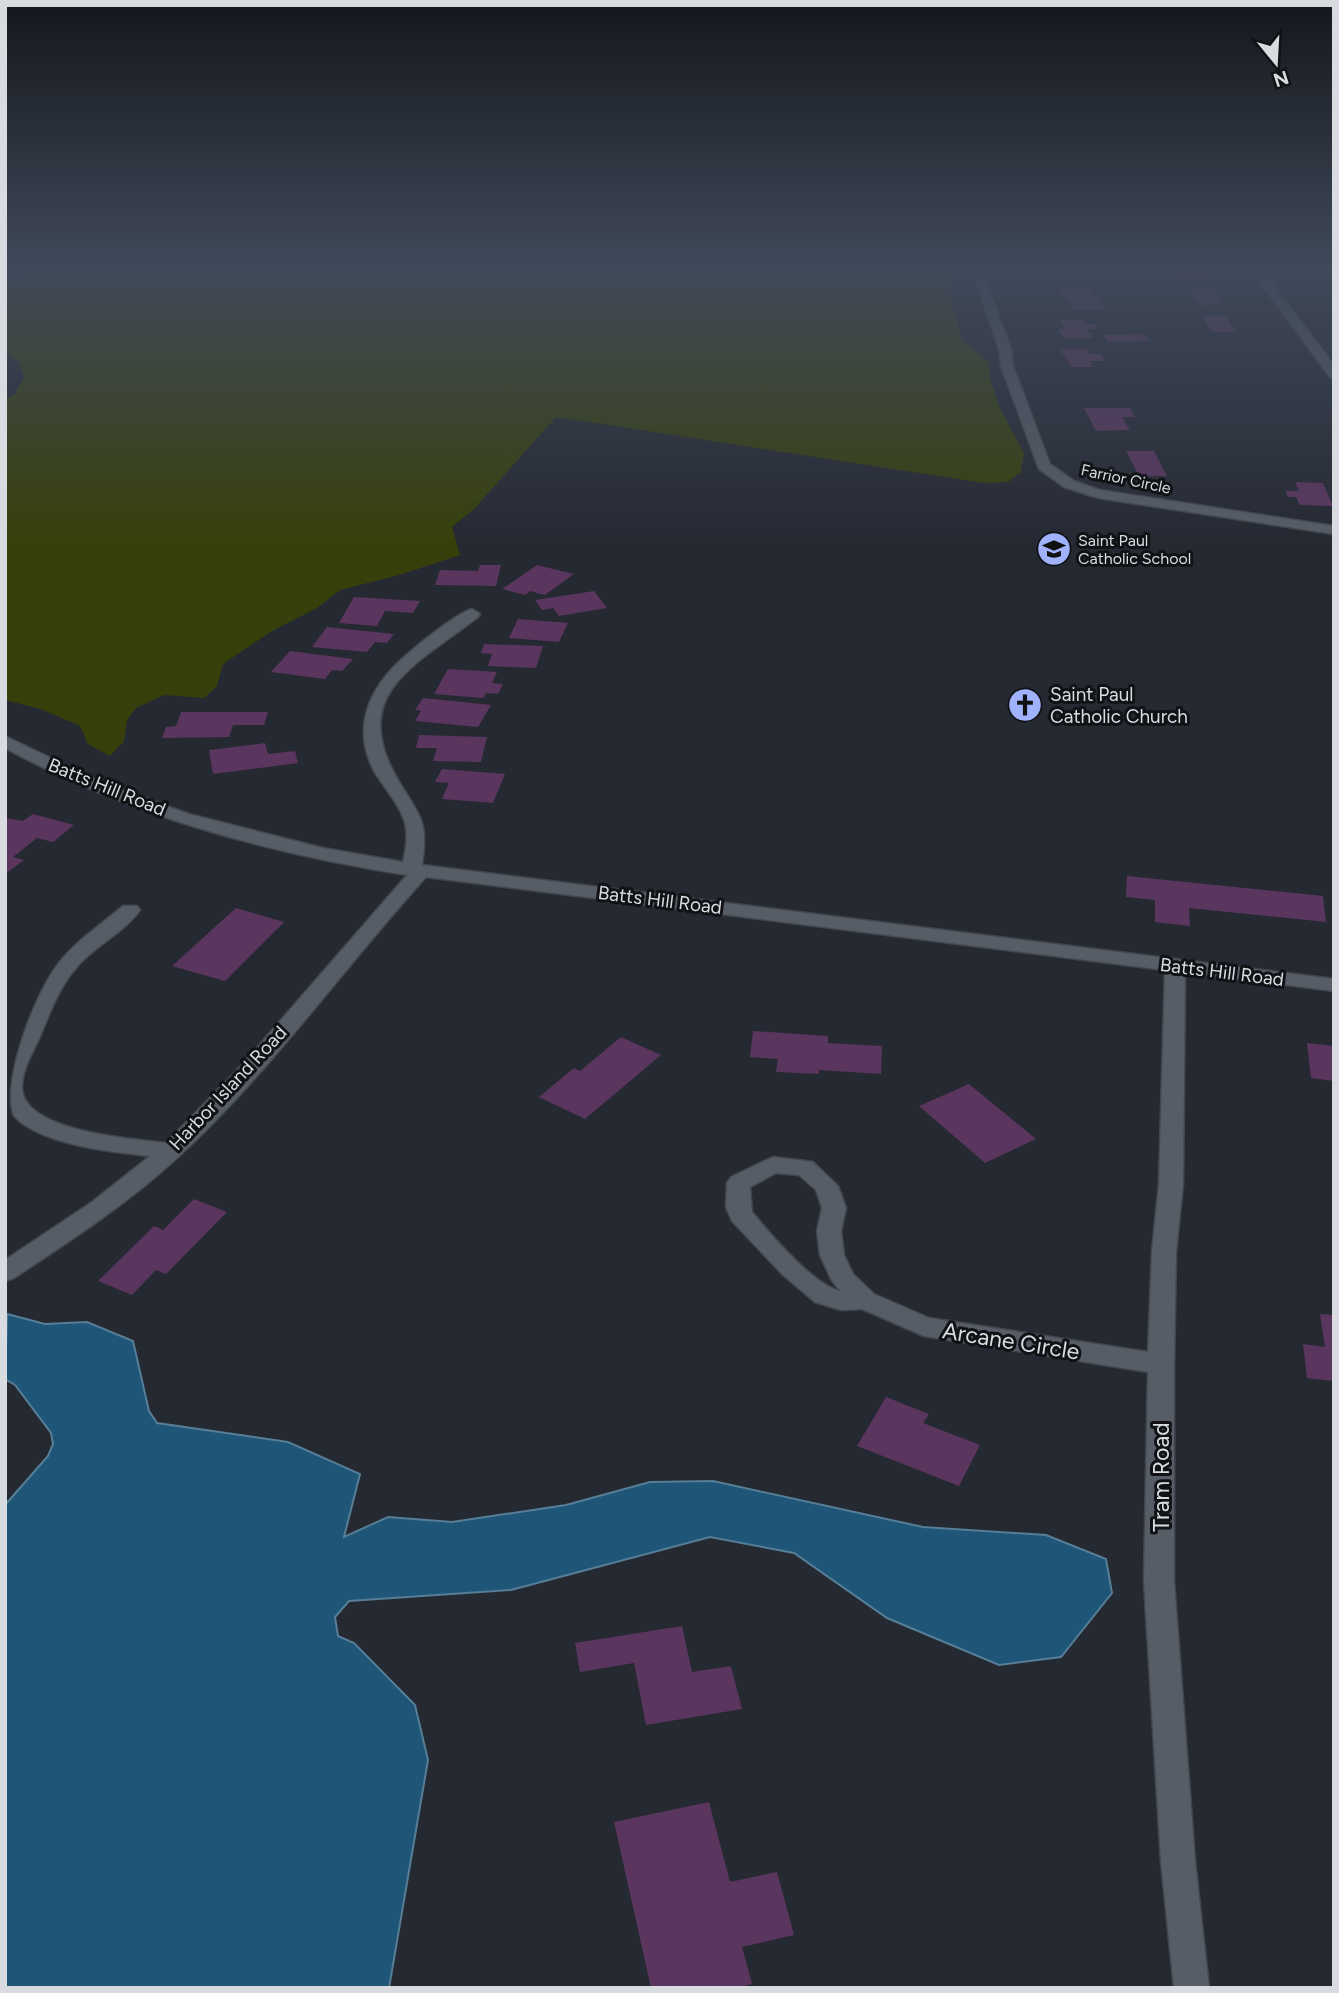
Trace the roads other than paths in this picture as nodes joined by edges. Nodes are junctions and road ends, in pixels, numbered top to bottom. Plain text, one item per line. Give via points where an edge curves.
1 (1006, 358) edge
2 (1322, 358) edge
3 (1334, 374) edge
4 (1334, 530) edge
5 (472, 614) dead end
6 (5, 741) edge
7 (416, 871) junction
8 (130, 910) dead end
9 (1175, 966) junction
10 (1334, 985) edge
11 (170, 1151) junction
12 (5, 1272) edge
13 (865, 1300) junction
14 (1161, 1364) junction
15 (1192, 1988) edge

1 - 4 street, Farrior Circle via 1044,466 1076,488
2 - 3 street
5 - 7 street via 403,667 377,703 371,723 371,746 414,823
6 - 7 street, Batts Hill Road via 104,790 162,811 294,848
7 - 9 street, Batts Hill Road
7 - 11 street, Harbor Island Road via 228,1095
8 - 11 street via 63,969 27,1039 10,1087 25,1115 42,1125 122,1146
9 - 10 street, Batts Hill Road
9 - 14 street, Tram Road via 1171,1184
11 - 12 street, Harbor Island Road via 87,1217
13 - 13 street, Arcane Circle via 843,1279 832,1255 829,1231 834,1208 826,1186 805,1168 773,1165 739,1183 737,1202 742,1218 798,1276 818,1293 845,1302
13 - 14 street, Arcane Circle via 924,1327
14 - 15 street, Tram Road via 1160,1614

